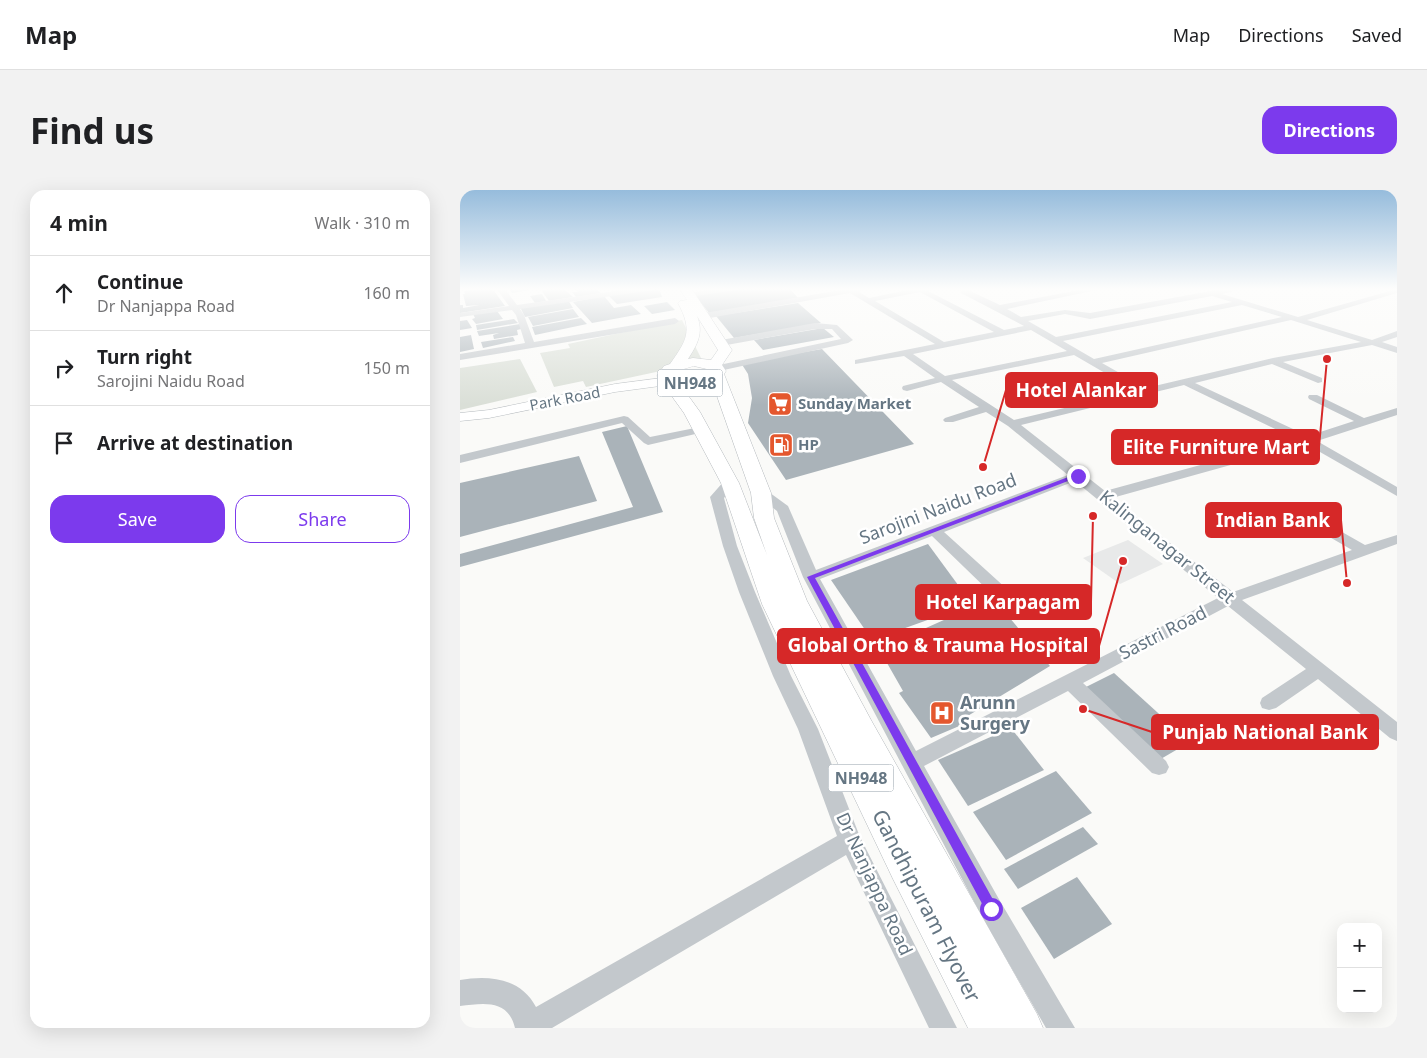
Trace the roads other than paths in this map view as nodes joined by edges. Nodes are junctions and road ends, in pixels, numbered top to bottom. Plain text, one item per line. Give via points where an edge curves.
1 (524, 327) edge
2 (637, 327) edge
3 (694, 327) edge
4 (708, 327) edge
5 (809, 327) edge
6 (834, 327) edge
7 (913, 327) edge
8 (992, 327) edge
9 (1032, 327) joint
10 (1118, 327) edge
11 (1255, 327) edge
12 (1322, 327) edge
13 (1003, 333) junction
14 (1397, 334) edge
15 (1055, 340) junction
16 (1374, 342) junction
17 (530, 344) junction
18 (721, 344) junction
19 (943, 345) junction
20 (1397, 350) edge
21 (1075, 352) junction
22 (906, 353) junction
23 (460, 357) edge
24 (1273, 361) junction
25 (858, 362) dead end
26 (1093, 362) junction
27 (717, 369) junction
28 (672, 375) junction
29 (943, 378) junction
30 (1318, 380) dead end
31 (1186, 382) junction
32 (907, 388) dead end
33 (1145, 392) junction
34 (1313, 397) dead end
35 (988, 408) junction
36 (1397, 411) edge
37 (465, 416) edge
38 (949, 420) dead end
39 (1364, 422) junction
40 (1012, 424) junction
41 (700, 430) junction
42 (1307, 440) junction
43 (460, 459) edge
44 (1078, 476) junction
45 (730, 483) junction
46 (1397, 492) edge
47 (1103, 496) junction
48 (756, 511) junction
49 (1300, 514) dead end
50 (934, 530) junction
51 (1397, 539) edge
52 (1364, 551) junction
53 (810, 577) junction
54 (1002, 594) dead end
55 (1230, 599) junction
56 (1318, 670) junction
57 (1070, 682) junction
58 (1269, 704) dead end
59 (1397, 732) edge
60 (912, 763) junction
61 (1159, 767) dead end
62 (850, 840) junction
63 (460, 993) edge
64 (529, 1027) edge
65 (943, 1028) edge
66 (989, 1028) edge
67 (1023, 1028) edge
68 (1061, 1028) edge

1 - 17 street
2 - 17 street
3 - 28 highway, NH948 via 692,341
4 - 18 highway, NH948
5 - 18 street
6 - 27 street via 848,340
7 - 19 street
8 - 13 street
9 - 13 street
9 - 15 street
10 - 15 street
11 - 26 street
12 - 16 street
13 - 19 street
14 - 16 street
15 - 21 street
16 - 20 street
16 - 24 street
17 - 23 street
18 - 27 highway, NH948 via 725,350
19 - 22 street
21 - 26 street
21 - 29 street
22 - 25 street
22 - 29 street, Kalinganagar Street
24 - 30 street
24 - 31 street
26 - 33 street
27 - 28 highway, NH948 via 693,362
27 - 28 highway, NH948 via 704,381
27 - 48 highway, NH948
28 - 37 main road, Park Road via 489,414
28 - 41 highway, NH948
29 - 32 street
29 - 35 street, Kalinganagar Street
31 - 33 street
31 - 42 street
33 - 40 street
34 - 39 street
35 - 38 street
35 - 40 street, Kalinganagar Street
36 - 39 street
39 - 42 street
40 - 44 street, Kalinganagar Street
41 - 43 street via 648,441 624,419
41 - 45 highway, NH948
42 - 46 street
42 - 47 street
44 - 47 street, Kalinganagar Street
44 - 50 street, Sarojini Naidu Road
45 - 48 highway, Gandhipuram Flyover / NH948
45 - 62 street, Dr Nanjappa Road via 717,496 730,546 782,676 808,729
47 - 55 street, Kalinganagar Street
48 - 53 street via 783,509
48 - 66 highway, Gandhipuram Flyover / NH948 via 774,604 905,868
48 - 67 highway, Gandhipuram Flyover / NH948 via 796,601 861,728
49 - 52 street
50 - 53 street, Sarojini Naidu Road
50 - 54 street
51 - 52 street, Sastri Road
52 - 55 street, Sastri Road
53 - 60 street
55 - 56 street, Kalinganagar Street
55 - 57 street, Sastri Road
56 - 58 street
56 - 59 street, Kalinganagar Street
57 - 60 street, Sastri Road
57 - 61 street
60 - 68 street via 991,909
62 - 64 street
62 - 65 street, Dr Nanjappa Road
63 - 64 street via 486,989 506,994 522,1006

